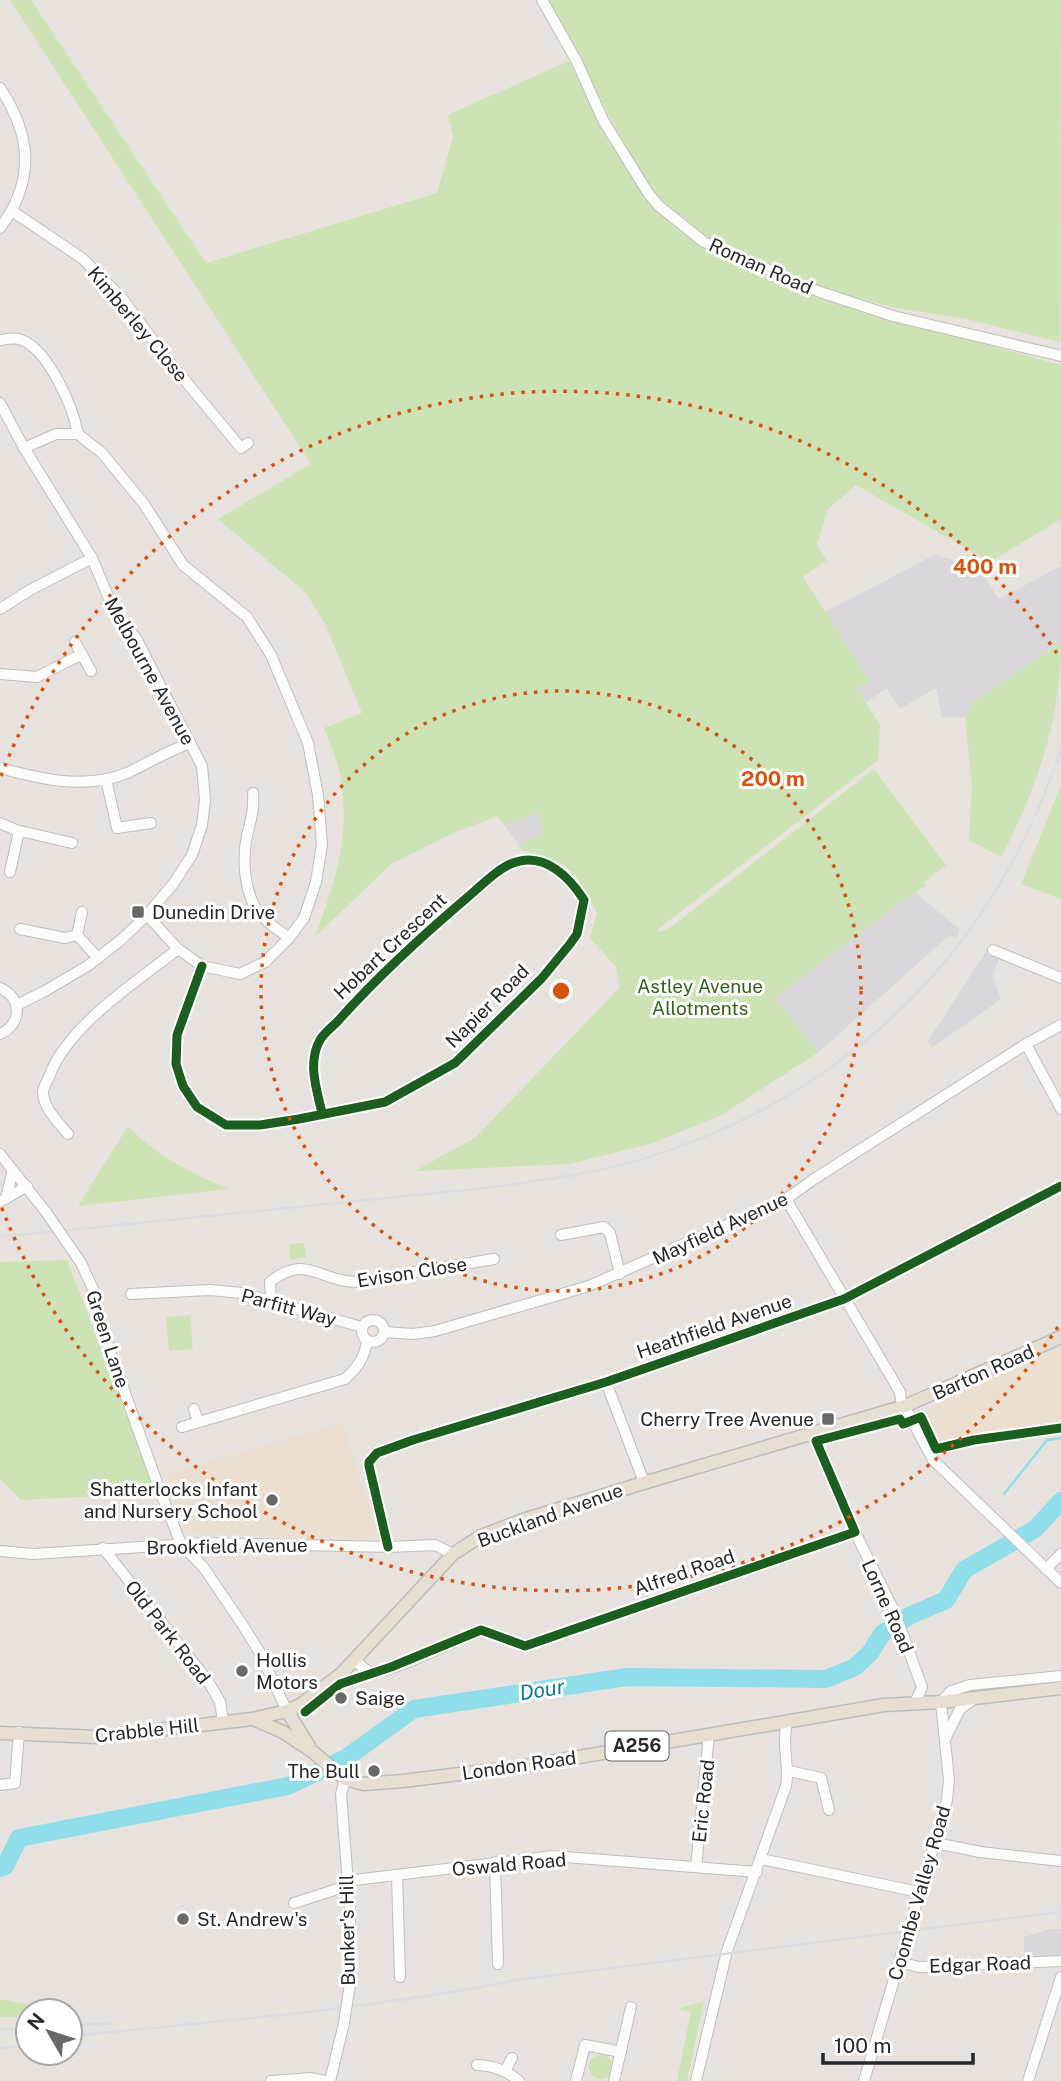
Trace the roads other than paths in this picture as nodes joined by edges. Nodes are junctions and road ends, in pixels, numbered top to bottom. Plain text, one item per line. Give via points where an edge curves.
1 (542, 0) edge
2 (0, 88) edge
3 (12, 211) junction
4 (0, 228) edge
5 (0, 340) edge
6 (1061, 356) edge
7 (0, 402) edge
8 (78, 434) junction
9 (248, 443) dead end
10 (24, 448) junction
11 (92, 558) junction
12 (0, 609) edge
13 (75, 642) dead end
14 (82, 654) junction
15 (91, 671) dead end
16 (0, 674) edge
17 (190, 743) junction
18 (0, 768) edge
19 (106, 779) junction
20 (253, 793) dead end
21 (0, 823) edge
22 (150, 823) dead end
23 (19, 831) junction
24 (72, 843) dead end
25 (555, 867) joint
26 (10, 872) dead end
27 (82, 912) dead end
28 (147, 915) junction
29 (20, 929) dead end
30 (77, 935) junction
31 (289, 939) junction
32 (178, 949) junction
33 (993, 950) dead end
34 (98, 958) junction
35 (202, 966) junction
36 (1061, 978) edge
37 (0, 988) edge
38 (17, 1005) junction
39 (1061, 1026) edge
40 (0, 1034) edge
41 (1026, 1044) junction
42 (1061, 1109) edge
43 (323, 1113) junction
44 (68, 1134) dead end
45 (0, 1154) edge
46 (13, 1170) junction
47 (27, 1186) junction
48 (1061, 1186) edge
49 (786, 1199) junction
50 (3, 1200) edge
51 (561, 1236) dead end
52 (494, 1259) dead end
53 (620, 1274) junction
54 (131, 1294) dead end
55 (271, 1299) junction
56 (844, 1299) junction
57 (362, 1328) junction
58 (384, 1332) junction
59 (1061, 1337) edge
60 (367, 1341) junction
61 (606, 1382) junction
62 (905, 1406) junction
63 (194, 1409) dead end
64 (198, 1422) junction
65 (182, 1427) dead end
66 (812, 1433) junction
67 (644, 1482) junction
68 (855, 1532) junction
69 (181, 1544) junction
70 (388, 1547) junction
71 (103, 1549) junction
72 (0, 1551) edge
73 (453, 1554) junction
74 (1061, 1554) edge
75 (1046, 1569) junction
76 (1061, 1583) edge
77 (481, 1630) dead end
78 (525, 1646) dead end
79 (355, 1660) junction
80 (1061, 1676) edge
81 (1061, 1688) edge
82 (977, 1698) junction
83 (941, 1702) junction
84 (915, 1703) junction
85 (287, 1711) junction
86 (252, 1719) junction
87 (223, 1721) junction
88 (787, 1723) junction
89 (19, 1732) junction
90 (0, 1733) edge
91 (709, 1734) junction
92 (945, 1740) junction
93 (313, 1752) junction
94 (789, 1771) junction
95 (340, 1775) junction
96 (0, 1785) edge
97 (829, 1810) dead end
98 (936, 1843) junction
99 (761, 1859) junction
100 (1061, 1861) edge
101 (495, 1862) junction
102 (696, 1867) junction
103 (757, 1872) junction
104 (397, 1875) junction
105 (346, 1883) junction
106 (303, 1886) dead end
107 (919, 1892) junction
108 (307, 1899) junction
109 (294, 1903) dead end
110 (1061, 1961) edge
111 (899, 1962) junction
112 (498, 1964) dead end
113 (400, 1977) dead end
114 (1061, 1977) edge
115 (631, 2007) dead end
116 (621, 2052) junction
117 (512, 2058) dead end
118 (477, 2065) dead end
119 (505, 2071) junction
120 (271, 2081) edge
121 (325, 2081) edge
122 (330, 2081) edge
123 (519, 2081) edge
124 (576, 2081) edge
125 (614, 2081) edge
126 (696, 2081) edge
127 (864, 2081) edge
128 (1028, 2081) edge

1 - 6 street, Roman Road via 603,120 648,193 704,242 820,292 892,316
2 - 3 street via 15,110 25,143 22,187
3 - 4 street
3 - 9 street, Kimberley Close via 83,259 122,298 241,448
5 - 8 street via 25,341 47,361 75,415
7 - 10 street, Melbourne Avenue
8 - 10 street via 56,434
8 - 31 street via 120,473 183,565 247,617 271,655 293,707 308,743 322,844 304,918
10 - 11 street, Melbourne Avenue
11 - 12 street
11 - 17 street, Melbourne Avenue via 116,615 136,638
13 - 14 street
14 - 15 street
14 - 16 street via 37,677
17 - 19 street
17 - 28 street, Melbourne Avenue via 202,766 202,825 192,855
18 - 19 street via 50,781
19 - 22 street via 117,828
20 - 31 street via 254,813 245,856 247,883 260,915
21 - 23 street
23 - 24 street
23 - 26 street
25 - 43 street, Hobart Crescent via 533,860 515,862 498,873 360,995 320,1040 314,1061
25 - 43 street, Napier Road via 572,881 584,900 577,934 542,978 454,1063 385,1102
27 - 30 street
28 - 32 street
28 - 34 street, Melbourne Avenue
29 - 30 street via 65,938
30 - 34 street
31 - 35 street via 265,962 240,974
32 - 35 street
32 - 44 street via 113,999 66,1044 43,1092 49,1110
33 - 36 street
34 - 38 street, Melbourne Avenue
35 - 43 street, Napier Road via 177,1035 176,1053 183,1086 197,1107 226,1125 260,1125
37 - 38 street via 9,992
38 - 40 street via 13,1026
39 - 41 street, Mayfield Avenue
41 - 42 street
41 - 49 street, Mayfield Avenue
45 - 46 street, Green Lane
46 - 47 street, Green Lane
46 - 50 street
47 - 50 street
47 - 69 street, Green Lane, bridge via 93,1289 111,1354
48 - 56 street, Heathfield Avenue
49 - 53 street, Mayfield Avenue
49 - 56 street
51 - 53 street via 604,1227 610,1233
52 - 55 street, Evison Close via 355,1282 297,1267 270,1282
53 - 58 street, Mayfield Avenue via 435,1331
54 - 55 street, Parfitt Way via 210,1290
55 - 57 street, Parfitt Way
56 - 61 street, Heathfield Avenue
56 - 62 street
57 - 58 street, Mayfield Avenue via 374,1320
57 - 60 street
58 - 60 street, Mayfield Avenue via 377,1342
59 - 62 main road, Barton Road
60 - 64 street via 363,1356 345,1379
61 - 67 street
61 - 70 street, Heathfield Avenue via 377,1453 369,1466
62 - 66 main road, Buckland Avenue
62 - 75 street via 933,1460
63 - 64 street
64 - 65 street
66 - 67 main road, Buckland Avenue
66 - 68 street, Lorne Road
67 - 73 main road, Buckland Avenue via 523,1520 481,1536
68 - 78 street, Alfred Road
68 - 84 street, Lorne Road via 905,1637 922,1687
69 - 70 street, Brookfield Avenue
69 - 71 street, Brookfield Avenue
69 - 85 street via 204,1568 242,1624
70 - 73 street, Brookfield Avenue via 435,1545
71 - 72 street, Brookfield Avenue via 33,1554
71 - 87 street, Old Park Road via 208,1681
73 - 79 main road, Buckland Avenue
74 - 75 street
75 - 76 street
77 - 79 street via 374,1672
79 - 85 main road, Buckland Avenue
80 - 83 street, London Road via 963,1687
81 - 82 main road, London Road / A256
82 - 83 main road, London Road / A256
82 - 92 street via 960,1709
83 - 84 main road, London Road / A256
83 - 92 street, Coombe Valley Road
84 - 88 main road, London Road / A256
85 - 86 main road, Buckland Avenue
85 - 93 main road
86 - 87 main road, Crabble Hill
86 - 93 main road
87 - 89 main road, Crabble Hill via 99,1737
88 - 91 main road, London Road / A256
88 - 94 street via 784,1738
89 - 90 main road, Crabble Hill
89 - 96 street via 15,1783
91 - 95 main road, London Road / A256 via 532,1765 403,1781 364,1784
91 - 102 street, Eric Road
92 - 98 street, Coombe Valley Road via 947,1800
93 - 95 main road
94 - 97 street via 821,1778
94 - 99 street
95 - 105 street, Bunker's Hill
98 - 100 street
98 - 107 street, Coombe Valley Road
99 - 103 street
99 - 107 street
101 - 102 street, Oswald Road via 553,1856
101 - 104 street, Oswald Road
101 - 112 street
102 - 103 street, Oswald Road
103 - 126 street via 727,1951
104 - 105 street, Oswald Road
104 - 113 street
105 - 108 street, Oswald Road
105 - 122 street, Bunker's Hill, bridge via 350,1984
106 - 108 street
107 - 111 street, Coombe Valley Road
108 - 109 street, Oswald Road
110 - 111 street, Edgar Road via 919,1966
111 - 127 street, Coombe Valley Road
114 - 128 street
115 - 116 street
116 - 124 street via 585,2045
116 - 125 street
117 - 119 street
118 - 119 street
119 - 123 street
120 - 121 street

